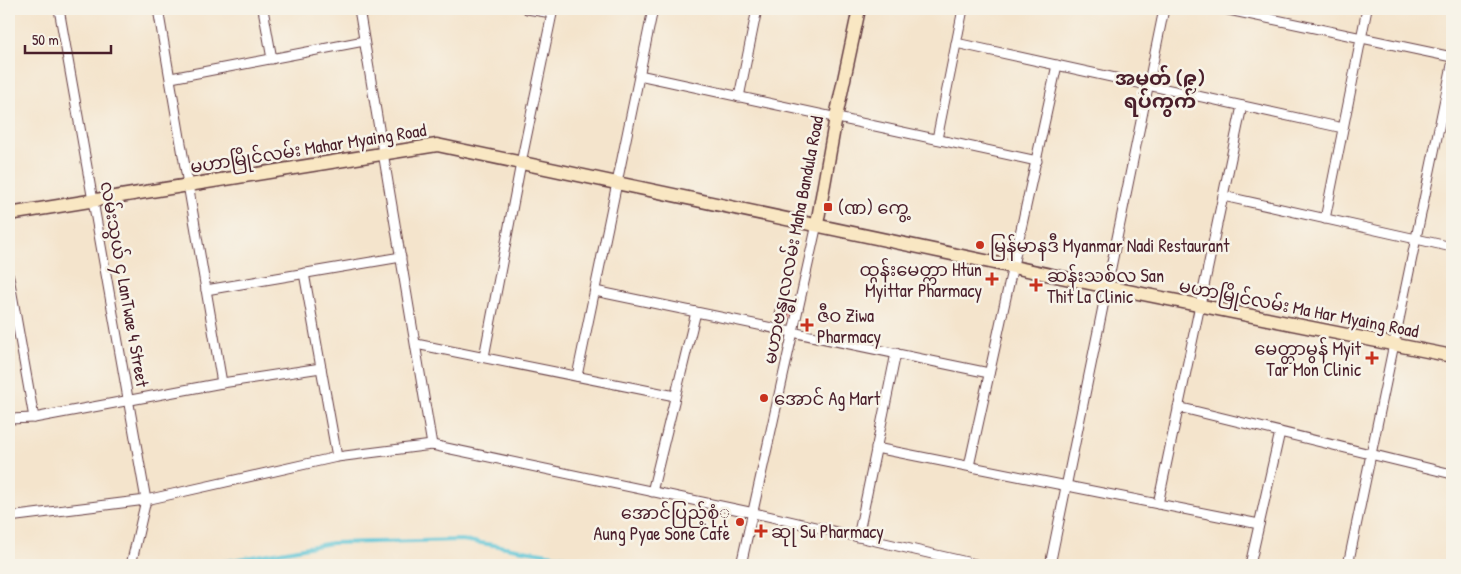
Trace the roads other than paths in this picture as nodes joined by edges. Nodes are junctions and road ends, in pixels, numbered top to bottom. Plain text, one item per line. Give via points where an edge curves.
1 (59, 9) edge
2 (158, 9) edge
3 (263, 9) edge
4 (359, 9) edge
5 (527, 9) edge
6 (653, 9) edge
7 (753, 9) edge
8 (859, 9) edge
9 (963, 9) edge
10 (1164, 9) edge
11 (1224, 9) edge
12 (1368, 9) edge
13 (553, 11) edge
14 (1361, 38) junction
15 (364, 41) junction
16 (956, 43) junction
17 (1452, 58) edge
18 (272, 59) junction
19 (1057, 65) junction
20 (1452, 65) edge
21 (640, 75) junction
22 (171, 78) junction
23 (1148, 86) junction
24 (739, 96) junction
25 (1242, 106) junction
26 (836, 117) junction
27 (1343, 128) junction
28 (936, 139) junction
29 (383, 153) junction
30 (1037, 160) junction
31 (521, 163) junction
32 (617, 183) junction
33 (189, 185) junction
34 (1223, 196) junction
35 (92, 201) junction
36 (9, 214) edge
37 (1325, 219) junction
38 (817, 224) junction
39 (1417, 239) junction
40 (1452, 247) edge
41 (401, 257) junction
42 (1012, 267) junction
43 (304, 273) junction
44 (9, 278) edge
45 (1108, 287) junction
46 (206, 290) junction
47 (595, 291) junction
48 (1200, 306) junction
49 (696, 312) junction
50 (13, 319) edge
51 (793, 332) junction
52 (416, 344) junction
53 (1396, 345) junction
54 (896, 353) junction
55 (1452, 356) edge
56 (484, 357) junction
57 (321, 368) junction
58 (989, 373) junction
59 (578, 376) junction
60 (222, 383) junction
61 (675, 396) junction
62 (130, 400) junction
63 (1178, 407) junction
64 (34, 418) junction
65 (9, 419) edge
66 (1280, 432) junction
67 (432, 444) junction
68 (876, 448) junction
69 (1372, 455) junction
70 (337, 457) junction
71 (969, 466) junction
72 (1452, 474) edge
73 (1066, 486) junction
74 (652, 492) junction
75 (146, 500) junction
76 (1158, 504) junction
77 (754, 513) junction
78 (9, 517) edge
79 (1260, 524) junction
80 (858, 537) junction
81 (131, 565) edge
82 (741, 565) edge
83 (980, 565) edge
84 (1050, 565) edge
85 (1250, 565) edge
86 (1348, 565) edge

1 - 35 street, လမ်းသွယ် ၄ LanTwae 4 Street
2 - 22 street
3 - 18 street
4 - 15 street
5 - 13 street
6 - 21 street
7 - 24 street
8 - 26 street, မဟာဗန္ဓုလလမ်း Maha Bandula Road
9 - 16 street
10 - 23 street
11 - 14 street
12 - 14 street
13 - 31 street
14 - 17 street
14 - 27 street
15 - 18 street
15 - 29 street
16 - 19 street
16 - 28 street
18 - 22 street
19 - 23 street
19 - 30 street
20 - 39 street
21 - 24 street
21 - 32 street
22 - 33 street
23 - 25 street
23 - 45 street
24 - 26 street
25 - 27 street
25 - 34 street
26 - 28 street
26 - 38 street, မဟာဗန္ဓုလလမ်း Maha Bandula Road
27 - 37 street
28 - 30 street
29 - 31 street, မဟာမြိုင်လမ်း Mahar Myaing Road via 437,145
29 - 33 street, မဟာမြိုင်လမ်း Mahar Myaing Road
29 - 41 street
30 - 42 street
31 - 32 street, မဟာမြိုင်လမ်း Mahar Myaing Road
31 - 56 street
32 - 38 street, မဟာမြိုင်လမ်း Mahar Myaing Road
32 - 47 street
33 - 35 street, မဟာမြိုင်လမ်း Mahar Myaing Road
33 - 46 street
34 - 37 street
34 - 48 street
35 - 36 street, မဟာမြိုင်လမ်း Mahar Myaing Road
35 - 62 street, လမ်းသွယ် ၄ LanTwae 4 Street
37 - 39 street
38 - 42 street, မဟာမြိုင်လမ်း Ma Har Myaing Road
38 - 51 street, မဟာဗန္ဓုလလမ်း Maha Bandula Road
39 - 40 street
39 - 53 street
41 - 43 street
41 - 52 street
42 - 45 street, မဟာမြိုင်လမ်း Ma Har Myaing Road
42 - 58 street
43 - 46 street
43 - 57 street
44 - 50 street
45 - 48 street, မဟာမြိုင်လမ်း Ma Har Myaing Road
45 - 73 street
46 - 60 street
47 - 49 street
47 - 59 street
48 - 53 street, မဟာမြိုင်လမ်း Ma Har Myaing Road
48 - 63 street
49 - 51 street
49 - 61 street
50 - 64 street
51 - 54 street
51 - 77 street, မဟာဗန္ဓုလလမ်း Maha Bandula Road
52 - 56 street
52 - 67 street
53 - 55 street, မဟာမြိုင်လမ်း Ma Har Myaing Road
53 - 69 street
54 - 58 street
54 - 68 street
56 - 59 street
57 - 60 street
57 - 70 street
58 - 71 street
59 - 61 street
60 - 62 street
61 - 74 street
62 - 64 street
62 - 75 street, လမ်းသွယ် ၄ LanTwae 4 Street
63 - 66 street
63 - 76 street
64 - 65 street
66 - 69 street
66 - 79 street
67 - 70 street
67 - 74 street
68 - 71 street
68 - 80 street
69 - 72 street
69 - 86 street
70 - 75 street
71 - 73 street
73 - 76 street
73 - 84 street
74 - 77 street
75 - 78 street
75 - 81 street, လမ်းသွယ် ၄ LanTwae 4 Street
76 - 79 street
77 - 80 street
77 - 82 street, မဟာဗန္ဓုလလမ်း Maha Bandula Road
79 - 85 street
80 - 83 street

